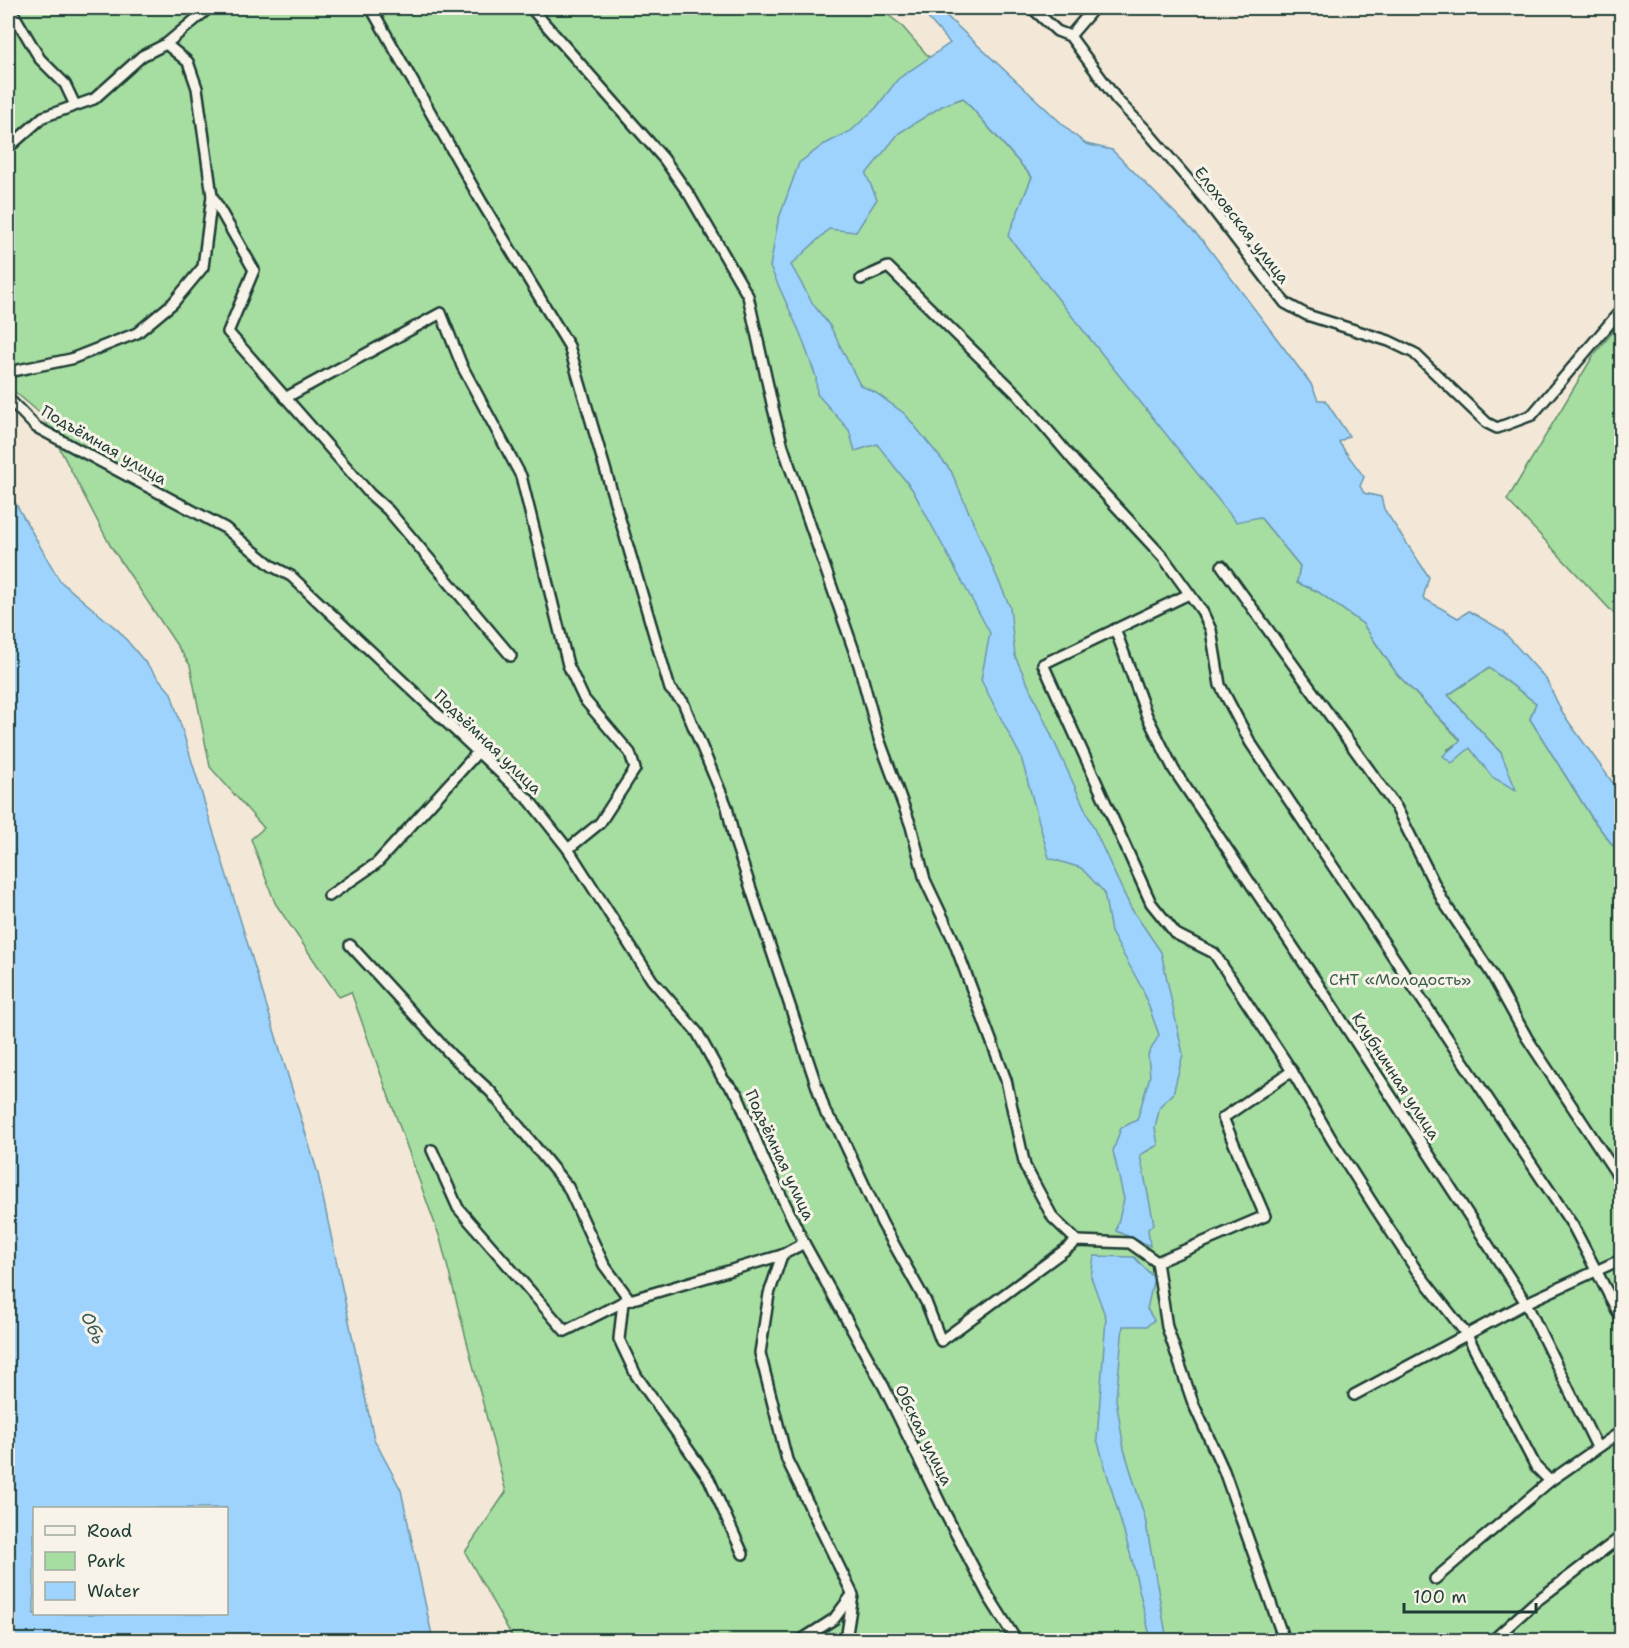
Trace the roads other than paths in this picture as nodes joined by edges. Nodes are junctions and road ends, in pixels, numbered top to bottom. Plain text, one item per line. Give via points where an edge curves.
1 (10, 8) edge
2 (209, 8) edge
3 (370, 8) edge
4 (531, 8) edge
5 (1032, 8) edge
6 (1094, 8) edge
7 (1070, 36) junction
8 (166, 44) junction
9 (75, 105) junction
10 (8, 148) edge
11 (212, 196) junction
12 (861, 279) dead end
13 (1622, 309) edge
14 (8, 372) edge
15 (8, 398) edge
16 (285, 398) junction
17 (1222, 566) dead end
18 (1189, 594) junction
19 (1115, 629) junction
20 (511, 656) dead end
21 (478, 752) junction
22 (568, 849) junction
23 (329, 896) dead end
24 (350, 945) dead end
25 (1292, 1071) junction
26 (432, 1150) dead end
27 (1622, 1182) edge
28 (1077, 1241) junction
29 (804, 1243) junction
30 (782, 1256) junction
31 (1622, 1259) edge
32 (1157, 1262) junction
33 (1597, 1270) junction
34 (627, 1301) junction
35 (1526, 1303) junction
36 (1622, 1320) edge
37 (1467, 1335) junction
38 (1354, 1395) dead end
39 (1622, 1431) edge
40 (1598, 1447) junction
41 (1550, 1481) junction
42 (1622, 1536) edge
43 (743, 1554) dead end
44 (1435, 1579) dead end
45 (853, 1595) junction
46 (1493, 1640) edge
47 (801, 1641) edge
48 (846, 1641) edge
49 (1016, 1641) edge
50 (1284, 1641) edge

1 - 9 street via 40,59 65,84
2 - 8 street
3 - 28 street via 569,346 670,689 683,702 727,807 826,1114 838,1129 882,1223 926,1302 941,1341
4 - 28 street via 664,159 748,296 787,458 859,665 925,880 953,939 1006,1080 1025,1166 1053,1218
5 - 7 street, Елоховская улица via 1057,31
6 - 7 street
7 - 13 street, Елоховская улица via 1117,100 1208,203 1285,303 1307,315 1414,352 1487,423 1497,428 1532,415
8 - 9 street via 142,56 94,99
8 - 11 street via 188,62 197,88
9 - 10 street via 43,117
11 - 14 street via 203,267 164,310 126,338 71,359
11 - 16 street via 254,270 228,332
12 - 18 street via 888,267 1018,394 1162,557
15 - 21 street, Подъёмная улица via 36,427 225,528 272,566 291,576
16 - 20 street via 388,510
16 - 22 street via 441,313 462,366 521,476 568,665 584,699 630,753 635,769 600,823
17 - 27 street via 1396,807 1443,901
18 - 19 street
18 - 33 street via 1211,630 1220,685 1250,742 1573,1226
19 - 25 street via 1043,664 1150,903 1176,934 1214,953
19 - 35 street, Клубничная улица via 1147,716 1174,770
21 - 22 street, Подъёмная улица via 530,801
21 - 23 street via 376,863
22 - 29 street, Подъёмная улица via 652,980 697,1032 723,1079 737,1094
24 - 34 street via 451,1055 491,1092 568,1187 604,1265
25 - 32 street via 1224,1119 1265,1216
25 - 37 street via 1417,1271
26 - 34 street via 458,1208 565,1331
28 - 32 street via 1130,1243
29 - 30 street
29 - 49 street, Обская улица via 884,1387 989,1597
30 - 34 street
30 - 45 street via 769,1293 760,1353 787,1460
31 - 33 street
32 - 50 street via 1167,1327 1193,1403 1224,1471
33 - 35 street
33 - 36 street
34 - 43 street via 619,1338 636,1375 709,1479
35 - 37 street
35 - 40 street, Клубничная улица
37 - 38 street
37 - 41 street via 1536,1467
39 - 40 street
40 - 41 street
41 - 44 street
42 - 46 street via 1534,1603
45 - 47 street via 834,1619
45 - 48 street

